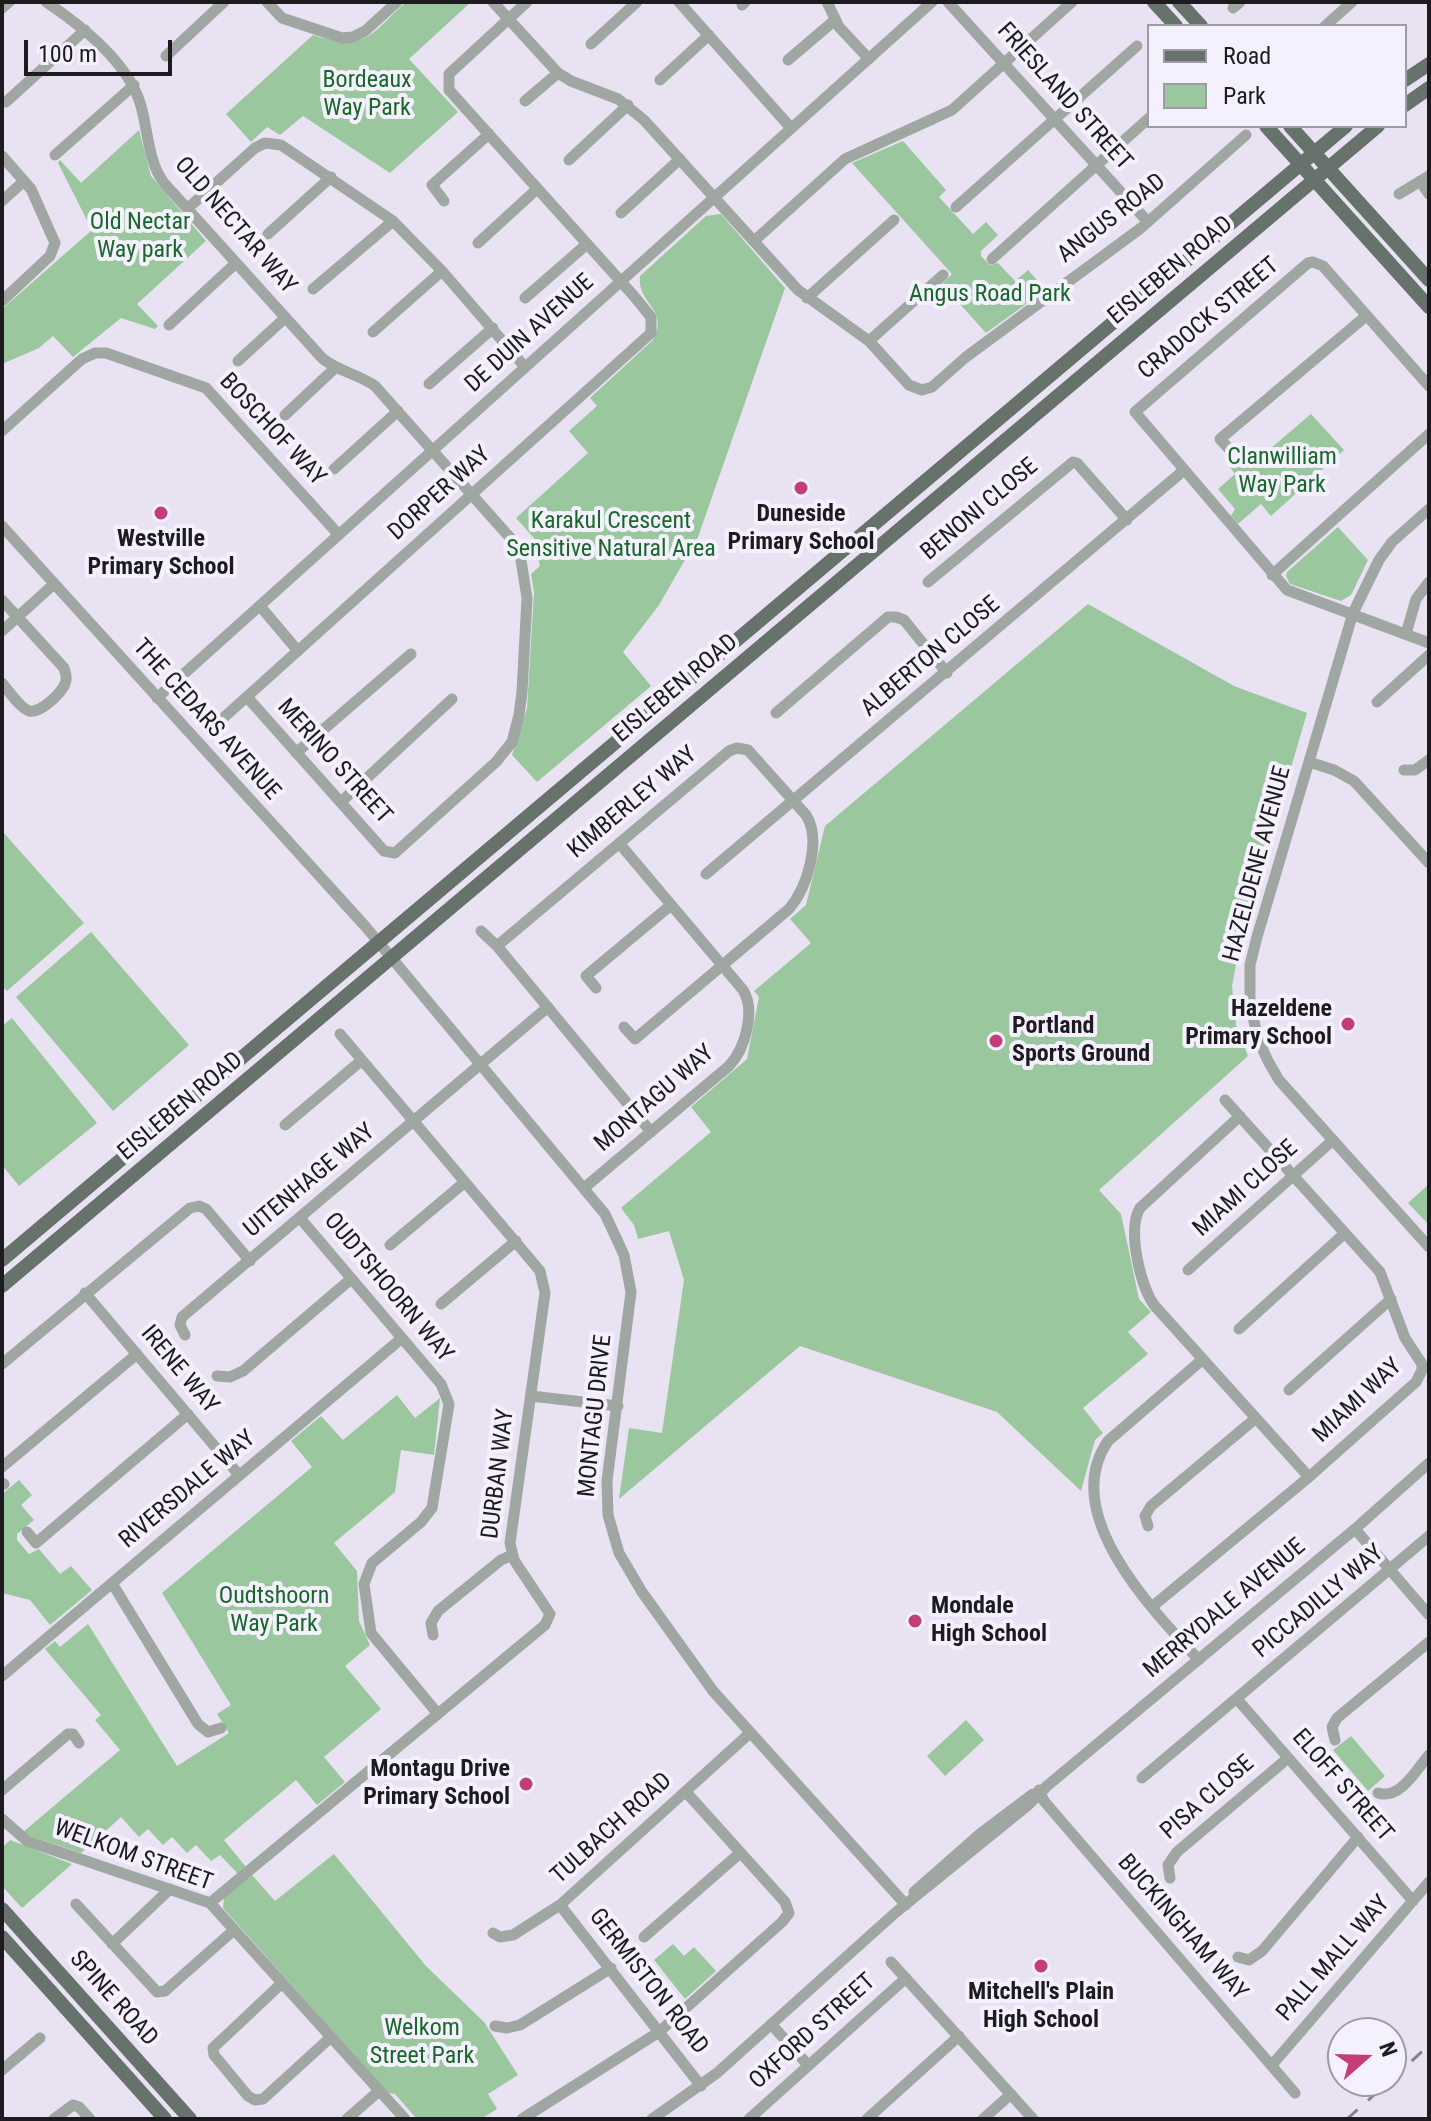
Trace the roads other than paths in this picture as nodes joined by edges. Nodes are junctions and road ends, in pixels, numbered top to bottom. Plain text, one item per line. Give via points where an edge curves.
1 (9, 2) edge
2 (46, 2) edge
3 (224, 2) edge
4 (267, 2) edge
5 (397, 2) edge
6 (493, 2) edge
7 (527, 2) edge
8 (637, 2) edge
9 (679, 2) edge
10 (827, 2) edge
11 (932, 2) edge
12 (948, 2) edge
13 (1072, 2) edge
14 (1154, 2) edge
15 (1179, 2) edge
16 (1352, 2) edge
17 (2, 8) edge
18 (508, 19) junction
19 (835, 20) junction
20 (1174, 24) edge
21 (1199, 24) edge
22 (1327, 24) edge
23 (85, 30) junction
24 (709, 35) junction
25 (591, 44) dead end
26 (1137, 46) dead end
27 (166, 56) dead end
28 (869, 59) junction
29 (788, 60) dead end
30 (1003, 63) junction
31 (1429, 64) edge
32 (558, 73) junction
33 (1407, 79) edge
34 (660, 80) dead end
35 (134, 85) junction
36 (1429, 88) edge
37 (525, 101) dead end
38 (6, 102) dead end
39 (1407, 104) edge
40 (628, 105) junction
41 (1053, 119) junction
42 (1147, 120) edge
43 (791, 128) junction
44 (1268, 128) edge
45 (1292, 128) edge
46 (1344, 128) edge
47 (1376, 128) edge
48 (489, 134) junction
49 (1246, 135) dead end
50 (1314, 152) junction
51 (55, 155) dead end
52 (2, 156) edge
53 (680, 159) junction
54 (569, 160) dead end
55 (1300, 164) junction
56 (1095, 166) junction
57 (1327, 167) junction
58 (331, 177) junction
59 (1314, 179) junction
60 (1424, 179) edge
61 (24, 181) junction
62 (537, 189) junction
63 (1399, 194) dead end
64 (1429, 194) edge
65 (714, 197) junction
66 (2, 201) edge
67 (444, 201) dead end
68 (956, 207) dead end
69 (187, 209) junction
70 (621, 213) dead end
71 (894, 220) dead end
72 (393, 221) junction
73 (1148, 222) junction
74 (268, 234) dead end
75 (754, 241) junction
76 (478, 243) dead end
77 (587, 244) junction
78 (992, 259) dead end
79 (236, 263) junction
80 (442, 271) junction
81 (943, 275) dead end
82 (1429, 280) edge
83 (620, 282) junction
84 (313, 289) dead end
85 (525, 298) dead end
86 (807, 298) junction
87 (2, 301) edge
88 (1429, 307) edge
89 (1366, 316) junction
90 (285, 318) junction
91 (169, 325) dead end
92 (493, 328) junction
93 (373, 332) dead end
94 (869, 341) junction
95 (238, 361) dead end
96 (525, 367) junction
97 (335, 368) junction
98 (429, 384) dead end
99 (1429, 386) edge
100 (398, 411) junction
101 (285, 415) dead end
102 (2, 431) edge
103 (1429, 434) edge
104 (433, 450) junction
105 (1230, 450) dead end
106 (334, 469) dead end
107 (1183, 471) junction
108 (473, 494) junction
109 (1429, 509) edge
110 (1127, 520) junction
111 (2, 526) edge
112 (339, 535) junction
113 (1272, 575) junction
114 (928, 582) dead end
115 (1429, 582) edge
116 (54, 584) junction
117 (2, 600) edge
118 (260, 606) junction
119 (1353, 613) junction
120 (17, 617) junction
121 (2, 631) edge
122 (1406, 634) junction
123 (1429, 643) edge
124 (298, 651) junction
125 (411, 654) dead end
126 (1429, 655) edge
127 (947, 673) junction
128 (2, 683) edge
129 (247, 697) junction
130 (157, 698) junction
131 (452, 699) dead end
132 (1377, 702) dead end
133 (776, 713) dead end
134 (211, 729) dead end
135 (296, 753) junction
136 (1429, 760) edge
137 (1309, 762) junction
138 (1404, 770) dead end
139 (341, 802) junction
140 (794, 802) junction
141 (619, 843) junction
142 (389, 854) joint
143 (1429, 863) edge
144 (706, 874) dead end
145 (671, 905) junction
146 (481, 931) dead end
147 (378, 944) junction
148 (497, 946) junction
149 (391, 959) junction
150 (722, 966) junction
151 (596, 988) dead end
152 (548, 1007) junction
153 (624, 1027) dead end
154 (340, 1034) dead end
155 (362, 1060) junction
156 (481, 1065) junction
157 (1225, 1100) dead end
158 (1240, 1116) junction
159 (414, 1121) junction
160 (285, 1125) dead end
161 (651, 1132) junction
162 (1333, 1140) junction
163 (1293, 1176) junction
164 (465, 1182) junction
165 (584, 1188) junction
166 (300, 1218) junction
167 (1345, 1233) junction
168 (516, 1241) junction
169 (390, 1245) dead end
170 (1429, 1247) edge
171 (2, 1260) edge
172 (250, 1261) junction
173 (1188, 1270) dead end
174 (351, 1279) junction
175 (3, 1282) edge
176 (85, 1293) junction
177 (1391, 1299) junction
178 (441, 1304) dead end
179 (1239, 1329) dead end
180 (185, 1335) dead end
181 (402, 1338) junction
182 (137, 1354) junction
183 (1203, 1359) junction
184 (2, 1364) edge
185 (217, 1376) dead end
186 (1289, 1390) dead end
187 (531, 1396) junction
188 (618, 1406) junction
189 (188, 1414) junction
190 (1256, 1418) junction
191 (1429, 1463) edge
192 (2, 1467) edge
193 (239, 1475) junction
194 (1309, 1477) junction
195 (1148, 1526) dead end
196 (1355, 1529) junction
197 (27, 1532) dead end
198 (1429, 1536) edge
199 (512, 1555) junction
200 (1391, 1571) junction
201 (112, 1583) junction
202 (1153, 1606) junction
203 (1429, 1615) edge
204 (433, 1635) dead end
205 (1429, 1642) edge
206 (1199, 1660) junction
207 (2, 1676) edge
208 (1237, 1699) junction
209 (438, 1714) junction
210 (221, 1728) dead end
211 (750, 1733) junction
212 (1335, 1740) dead end
213 (79, 1743) dead end
214 (1429, 1755) edge
215 (1288, 1758) junction
216 (1142, 1778) dead end
217 (2, 1790) edge
218 (1042, 1790) junction
219 (686, 1792) junction
220 (1378, 1793) dead end
221 (2, 1819) edge
222 (1358, 1837) junction
223 (740, 1853) junction
224 (1170, 1878) dead end
225 (1429, 1882) edge
226 (170, 1889) junction
227 (1413, 1901) junction
228 (210, 1903) junction
229 (76, 1904) dead end
230 (905, 1904) junction
231 (560, 1905) junction
232 (2, 1909) edge
233 (234, 1930) junction
234 (493, 1933) dead end
235 (2, 1937) edge
236 (644, 1937) dead end
237 (112, 1944) junction
238 (1238, 1957) dead end
239 (891, 1962) dead end
240 (611, 1968) junction
241 (906, 1978) junction
242 (282, 1983) junction
243 (771, 2024) junction
244 (495, 2026) dead end
245 (659, 2032) junction
246 (959, 2036) junction
247 (331, 2037) junction
248 (40, 2038) dead end
249 (808, 2065) junction
250 (1272, 2065) junction
251 (2, 2070) edge
252 (701, 2086) junction
253 (379, 2091) junction
254 (1295, 2093) dead end
255 (1011, 2094) junction
256 (54, 2119) edge
257 (90, 2119) edge
258 (165, 2119) edge
259 (190, 2119) edge
260 (347, 2119) edge
261 (405, 2119) edge
262 (522, 2119) edge
263 (652, 2119) edge
264 (749, 2119) edge
265 (867, 2119) edge
266 (983, 2119) edge
267 (1033, 2119) edge

1 - 17 street
2 - 23 street, OLD NECTAR WAY
3 - 27 street
4 - 5 street via 282,18 342,38 365,31
6 - 18 street
7 - 18 street
8 - 25 street
9 - 24 street
10 - 19 street
11 - 28 street, DE DUIN AVENUE
12 - 30 street, FRIESLAND STREET
13 - 30 street
14 - 20 main road
15 - 21 main road
16 - 22 street
18 - 32 street
18 - 48 street, DORPER WAY via 448,79 452,94
19 - 28 street
19 - 29 street
23 - 35 street, OLD NECTAR WAY
23 - 38 street
24 - 34 street
24 - 43 street
26 - 41 street
28 - 43 street, DE DUIN AVENUE
30 - 41 street, FRIESLAND STREET
30 - 75 street via 946,114 845,159
31 - 33 main road
32 - 37 street
32 - 40 street
35 - 51 street
35 - 69 street, OLD NECTAR WAY via 157,172
36 - 39 main road
40 - 53 street, ANGUS ROAD
40 - 54 street
41 - 56 street, FRIESLAND STREET
41 - 68 street
42 - 56 street
43 - 65 street, DE DUIN AVENUE
44 - 55 main road
45 - 50 main road
46 - 50 main road, EISLEBEN ROAD
47 - 57 main road, EISLEBEN ROAD
48 - 62 street, DORPER WAY
48 - 67 street via 432,185
49 - 73 street, ANGUS ROAD
50 - 55 main road, EISLEBEN ROAD
50 - 57 main road
52 - 61 street
53 - 65 street, ANGUS ROAD
53 - 70 street
55 - 59 main road
55 - 147 main road, EISLEBEN ROAD
56 - 73 street, FRIESLAND STREET
56 - 78 street
57 - 59 main road, EISLEBEN ROAD
57 - 82 main road
58 - 69 street via 281,145 265,143
58 - 72 street
58 - 74 street
59 - 88 main road
59 - 149 main road, EISLEBEN ROAD
60 - 63 street
60 - 64 street
61 - 66 street
61 - 87 street via 55,243 50,256
62 - 76 street
62 - 77 street, DORPER WAY
65 - 75 street, ANGUS ROAD
65 - 83 street, DE DUIN AVENUE
69 - 79 street, OLD NECTAR WAY
71 - 86 street
72 - 80 street
72 - 84 street
73 - 94 street, ANGUS ROAD via 932,387 909,385
75 - 86 street, ANGUS ROAD
77 - 83 street, DORPER WAY
77 - 85 street
79 - 90 street, OLD NECTAR WAY
79 - 91 street
80 - 92 street
80 - 93 street
81 - 94 street
83 - 96 street, DE DUIN AVENUE
83 - 108 street, DORPER WAY via 651,317 651,333
86 - 94 street, ANGUS ROAD
89 - 99 street
89 - 105 street via 1220,439
89 - 107 street, CRADOCK STREET via 1323,266 1308,263 1135,412
90 - 95 street
90 - 97 street, OLD NECTAR WAY
92 - 96 street
92 - 98 street
96 - 104 street, DE DUIN AVENUE
97 - 100 street, OLD NECTAR WAY via 365,379
97 - 101 street
100 - 104 street, OLD NECTAR WAY
100 - 106 street
102 - 112 street, BOSCHOF WAY via 82,359 106,353 209,390
103 - 113 street
104 - 108 street, OLD NECTAR WAY
104 - 112 street, DE DUIN AVENUE
107 - 110 street, ALBERTON CLOSE
107 - 113 street
108 - 124 street, DORPER WAY
108 - 142 street, OLD NECTAR WAY via 513,541 526,577 519,715 512,742 496,762
109 - 119 street, HAZELDENE AVENUE via 1392,542
110 - 114 street, BENONI CLOSE via 1077,463 1070,463
110 - 127 street, ALBERTON CLOSE
111 - 116 street, THE CEDARS AVENUE
112 - 118 street, DE DUIN AVENUE
113 - 119 street via 1287,590
115 - 122 street via 1416,599
116 - 120 street
116 - 130 street, THE CEDARS AVENUE
117 - 120 street
118 - 124 street
118 - 130 street, DE DUIN AVENUE
119 - 122 street
119 - 137 street, HAZELDENE AVENUE
120 - 121 street
120 - 128 street via 64,668 67,678 64,687 32,712
122 - 123 street
124 - 129 street, DORPER WAY
125 - 135 street
126 - 132 street
127 - 133 street via 904,620 888,617
127 - 140 street, ALBERTON CLOSE
129 - 134 street, DORPER WAY
129 - 135 street, MERINO STREET
130 - 147 street, THE CEDARS AVENUE
131 - 139 street
135 - 139 street, MERINO STREET
136 - 138 street via 1415,770
137 - 143 street via 1354,781
137 - 162 street, HAZELDENE AVENUE via 1250,965 1250,1003 1258,1039 1279,1080
139 - 142 street, MERINO STREET
140 - 141 street, KIMBERLEY WAY via 752,753 734,749
140 - 144 street, ALBERTON CLOSE
140 - 150 street via 814,833 801,891 789,909
141 - 145 street, MONTAGU WAY
141 - 148 street, KIMBERLEY WAY
145 - 150 street, MONTAGU WAY
145 - 151 street via 586,976
146 - 148 street
147 - 149 street, THE CEDARS AVENUE
147 - 171 main road, EISLEBEN ROAD
148 - 152 street
149 - 156 street, MONTAGU DRIVE
149 - 175 main road, EISLEBEN ROAD
150 - 153 street via 635,1039
150 - 161 street, MONTAGU WAY via 749,1004 740,1052
152 - 156 street, UITENHAGE WAY
152 - 161 street
154 - 155 street, DURBAN WAY
155 - 159 street, DURBAN WAY
155 - 160 street
156 - 159 street, UITENHAGE WAY
156 - 165 street, MONTAGU DRIVE
157 - 158 street, MIAMI WAY
158 - 163 street, MIAMI WAY
158 - 183 street via 1140,1208 1134,1221 1147,1294
159 - 164 street, DURBAN WAY
159 - 166 street, UITENHAGE WAY
161 - 165 street, MONTAGU WAY
162 - 163 street, MIAMI CLOSE
162 - 170 street, HAZELDENE AVENUE
163 - 167 street, MIAMI WAY
163 - 173 street, MIAMI CLOSE
164 - 168 street, DURBAN WAY
164 - 169 street
165 - 188 street, MONTAGU DRIVE via 615,1232 628,1270 631,1302
166 - 172 street, UITENHAGE WAY
166 - 174 street, OUDTSHOORN WAY
167 - 177 street, MIAMI WAY via 1380,1272
167 - 179 street
168 - 178 street
168 - 187 street, DURBAN WAY via 540,1271 546,1288
172 - 176 street via 206,1209 195,1207
172 - 180 street, UITENHAGE WAY via 182,1317
174 - 181 street, OUDTSHOORN WAY
174 - 185 street via 243,1371
176 - 182 street, IRENE WAY
176 - 184 street
177 - 186 street
177 - 194 street, MIAMI WAY via 1405,1338 1421,1359 1420,1377
181 - 193 street, RIVERSDALE WAY
181 - 209 street, OUDTSHOORN WAY via 441,1384 449,1404 435,1499 428,1515 372,1563 364,1584 374,1638
182 - 189 street, IRENE WAY
182 - 192 street
183 - 190 street
183 - 202 street via 1113,1435 1093,1478 1097,1509 1114,1554
187 - 188 street
187 - 199 street, DURBAN WAY
188 - 211 street, MONTAGU DRIVE via 607,1496 619,1553 677,1643
189 - 193 street, IRENE WAY
189 - 197 street via 36,1543
190 - 194 street
190 - 195 street via 1151,1506 1145,1516
191 - 196 street, MERRYDALE AVENUE
193 - 201 street, RIVERSDALE WAY
194 - 202 street, MIAMI WAY
196 - 200 street
196 - 206 street, MERRYDALE AVENUE
198 - 200 street, PICCADILLY WAY
199 - 204 street via 438,1611 431,1623
199 - 209 street, DURBAN WAY via 549,1610 549,1619
200 - 203 street
200 - 208 street, PICCADILLY WAY
201 - 207 street, RIVERSDALE WAY
201 - 210 street via 198,1724 208,1732
202 - 206 street
205 - 212 street via 1337,1718 1332,1727
206 - 218 street, MERRYDALE AVENUE
208 - 215 street, ELOFF STREET
208 - 216 street, PICCADILLY WAY
209 - 228 street, DURBAN WAY
211 - 219 street, TULBACH ROAD
211 - 230 street, MONTAGU DRIVE
213 - 217 street via 68,1734
214 - 220 street via 1396,1792
215 - 222 street, ELOFF STREET
215 - 224 street, PISA CLOSE via 1177,1852 1168,1865
218 - 230 street, MERRYDALE AVENUE via 980,1834
218 - 250 street, BUCKINGHAM WAY via 1044,1801
219 - 223 street
219 - 231 street, TULBACH ROAD
221 - 226 street, WELKOM STREET via 27,1841
222 - 227 street, ELOFF STREET
222 - 238 street via 1262,1951 1249,1960
223 - 236 street
223 - 245 street via 789,1910
225 - 227 street, PALL MALL WAY
226 - 228 street, WELKOM STREET
226 - 237 street
227 - 250 street, PALL MALL WAY
228 - 233 street, WELKOM STREET
229 - 237 street
230 - 243 street, MERRYDALE AVENUE
231 - 234 street, TULBACH ROAD via 513,1935
231 - 240 street, GERMISTON ROAD
232 - 259 main road, SPINE ROAD
233 - 237 street via 160,1992
233 - 242 street, WELKOM STREET
235 - 258 main road, SPINE ROAD
239 - 241 street
240 - 244 street via 520,2025
240 - 245 street, GERMISTON ROAD
241 - 246 street
241 - 249 street, OXFORD STREET
242 - 247 street, WELKOM STREET
242 - 247 street via 213,2048 248,2096 263,2099
243 - 249 street
243 - 252 street, MERRYDALE AVENUE
245 - 252 street, GERMISTON ROAD
245 - 262 street
246 - 255 street
246 - 265 street
247 - 253 street, WELKOM STREET
248 - 251 street
249 - 264 street, OXFORD STREET
250 - 254 street, BUCKINGHAM WAY
252 - 263 street, MERRYDALE AVENUE
253 - 260 street
253 - 261 street, WELKOM STREET
255 - 266 street
255 - 267 street
256 - 257 street via 73,2105

